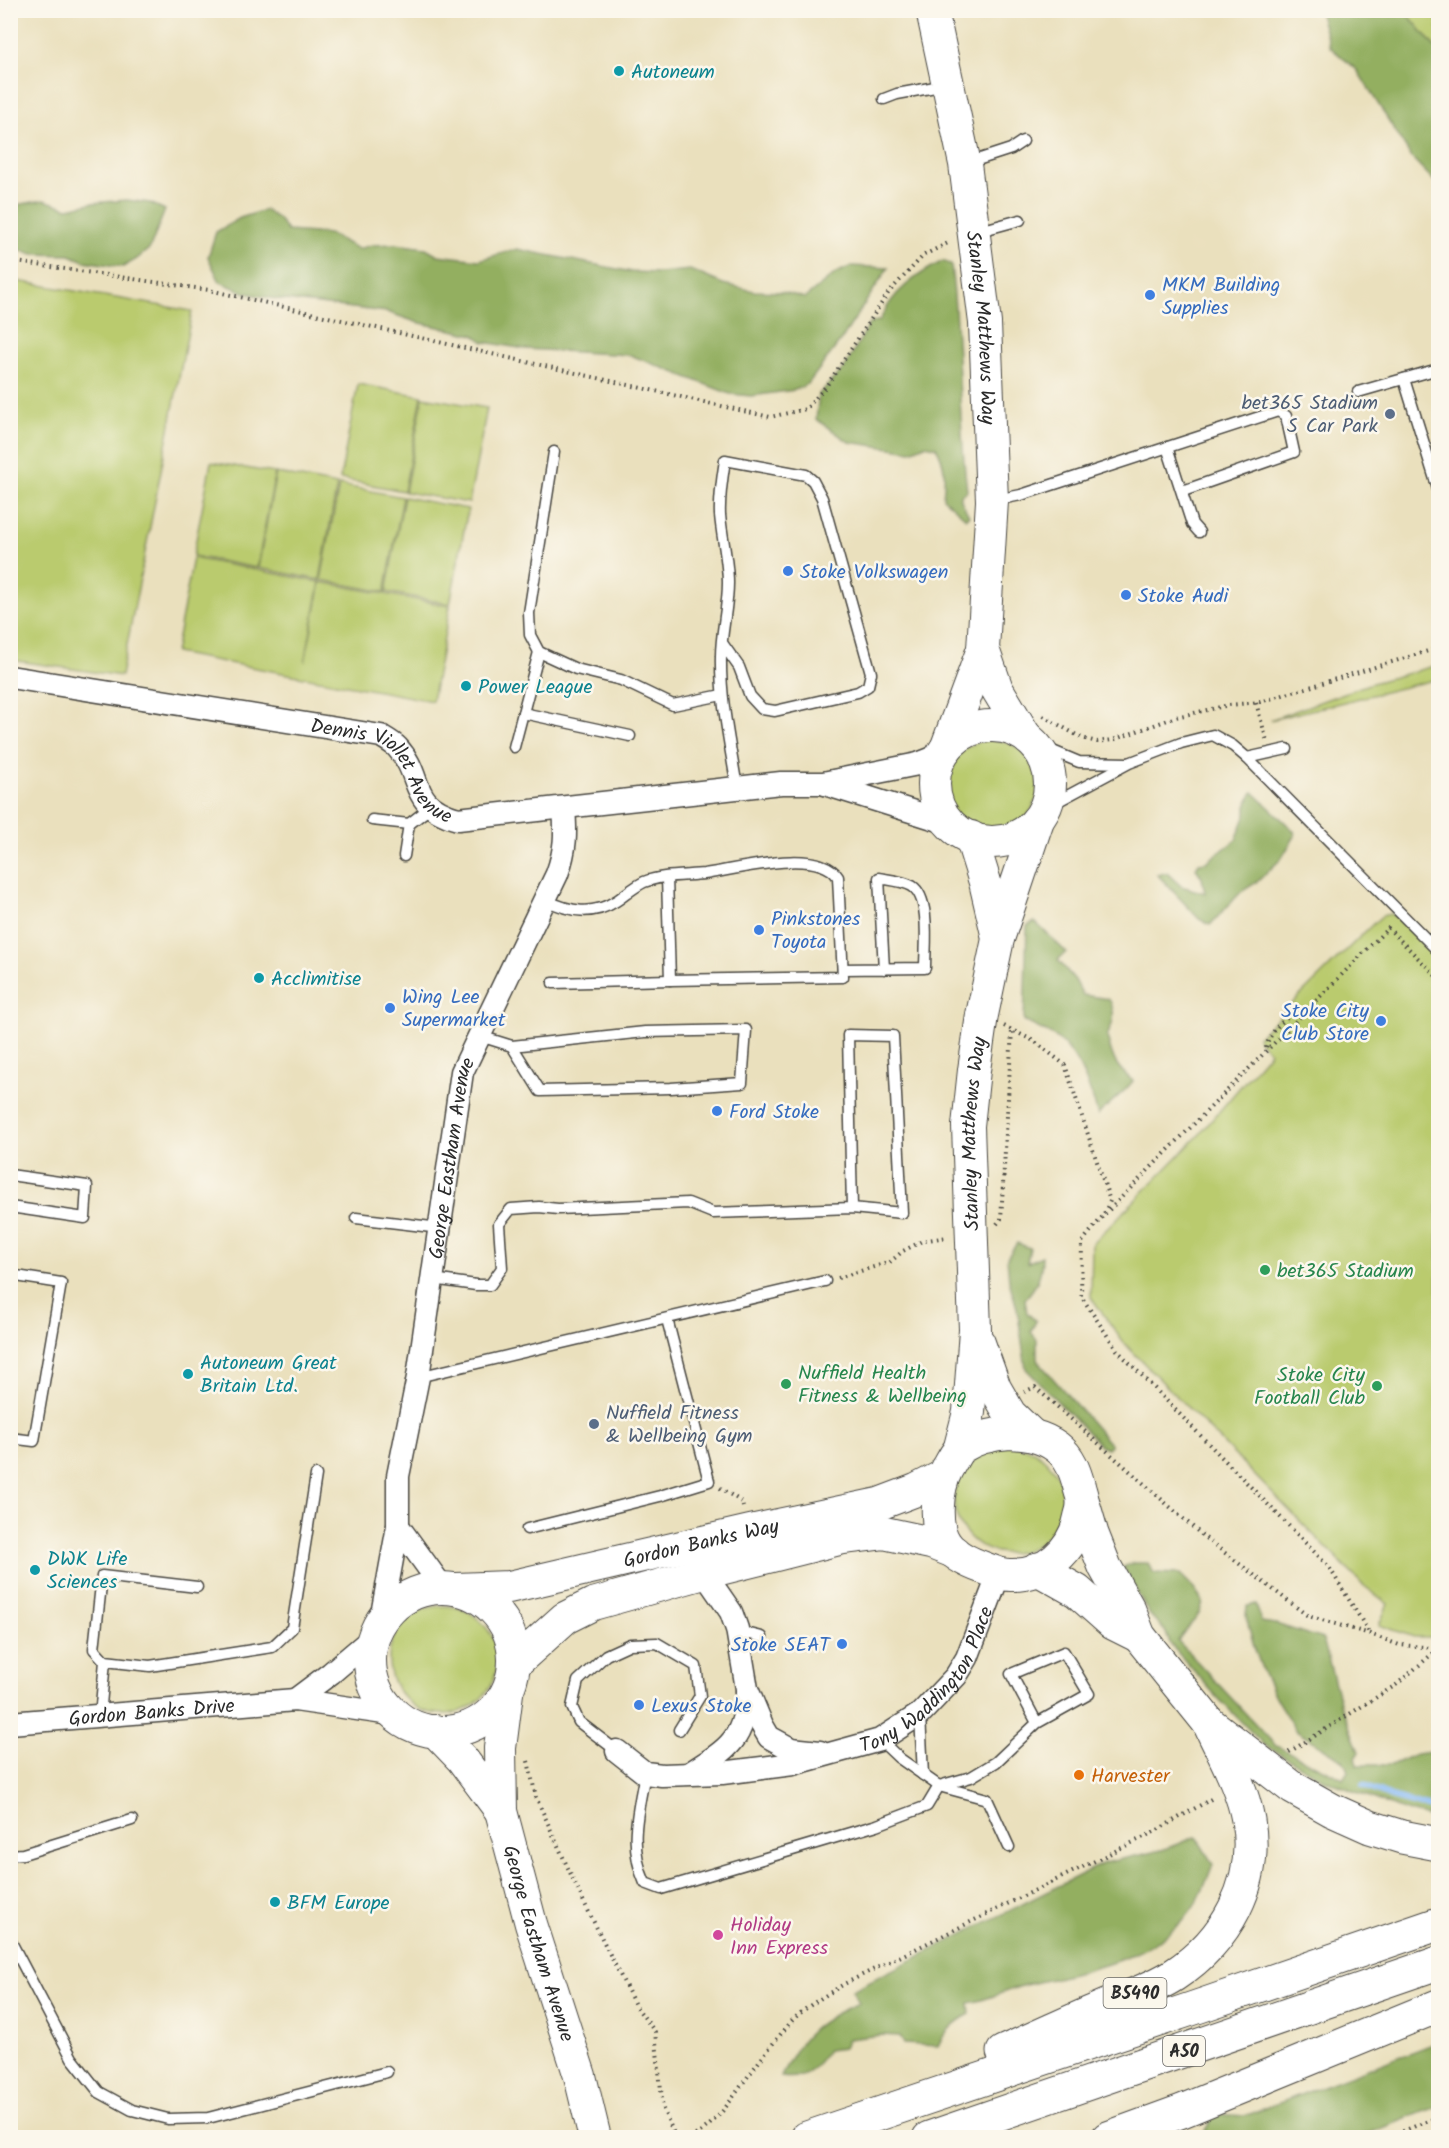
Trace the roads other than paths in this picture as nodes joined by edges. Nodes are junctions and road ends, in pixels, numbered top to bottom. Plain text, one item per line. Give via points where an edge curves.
1 (932, 10) edge
2 (949, 85) junction
3 (884, 99) dead end
4 (1023, 141) dead end
5 (965, 164) junction
6 (1020, 220) dead end
7 (973, 233) junction
8 (1438, 369) edge
9 (1404, 379) junction
10 (1358, 392) dead end
11 (1167, 447) junction
12 (554, 452) dead end
13 (1438, 489) edge
14 (1183, 491) junction
15 (992, 501) junction
16 (1199, 532) dead end
17 (722, 643) junction
18 (983, 649) junction
19 (540, 652) junction
20 (10, 677) edge
21 (722, 695) junction
22 (523, 713) junction
23 (1031, 730) junction
24 (630, 736) dead end
25 (514, 747) dead end
26 (1287, 749) dead end
27 (943, 752) junction
28 (1247, 758) junction
29 (1128, 763) junction
30 (823, 783) junction
31 (737, 788) junction
32 (431, 807) junction
33 (564, 808) junction
34 (1042, 814) junction
35 (372, 820) dead end
36 (409, 824) junction
37 (960, 830) junction
38 (404, 856) dead end
39 (667, 877) junction
40 (546, 900) junction
41 (998, 939) junction
42 (1438, 951) edge
43 (843, 969) junction
44 (884, 969) junction
45 (669, 980) junction
46 (553, 983) dead end
47 (480, 1036) junction
48 (512, 1046) junction
49 (10, 1175) edge
50 (10, 1208) edge
51 (852, 1208) junction
52 (356, 1218) dead end
53 (440, 1228) junction
54 (10, 1275) edge
55 (433, 1279) junction
56 (825, 1281) road end
57 (667, 1319) junction
58 (975, 1330) junction
59 (418, 1377) junction
60 (1032, 1435) junction
61 (10, 1438) edge
62 (960, 1448) junction
63 (316, 1475) dead end
64 (944, 1476) junction
65 (1083, 1503) junction
66 (398, 1527) junction
67 (527, 1529) dead end
68 (954, 1552) junction
69 (1038, 1569) junction
70 (704, 1573) junction
71 (999, 1574) junction
72 (197, 1587) dead end
73 (449, 1589) junction
74 (376, 1630) junction
75 (737, 1631) junction
76 (1139, 1636) junction
77 (762, 1637) dead end
78 (105, 1661) junction
79 (515, 1663) junction
80 (747, 1689) junction
81 (507, 1693) junction
82 (295, 1700) junction
83 (391, 1714) junction
84 (920, 1714) junction
85 (100, 1716) junction
86 (10, 1723) edge
87 (1037, 1723) junction
88 (1209, 1723) junction
89 (679, 1730) dead end
90 (435, 1731) junction
91 (880, 1740) junction
92 (617, 1751) joint
93 (828, 1753) junction
94 (645, 1773) junction
95 (690, 1773) junction
96 (923, 1775) junction
97 (939, 1786) junction
98 (501, 1811) junction
99 (132, 1820) dead end
100 (1438, 1844) edge
101 (1009, 1847) dead end
102 (10, 1855) edge
103 (1438, 1924) edge
104 (10, 1940) edge
105 (1438, 1964) edge
106 (1438, 2006) edge
107 (387, 2072) dead end
108 (580, 2076) junction
109 (820, 2133) edge
110 (595, 2138) edge
111 (608, 2138) edge
112 (929, 2138) edge
113 (1108, 2138) edge

1 - 2 main road, Stanley Matthews Way
2 - 3 lane
2 - 5 main road, Stanley Matthews Way
4 - 5 lane via 1011,149
5 - 7 main road, Stanley Matthews Way
6 - 7 lane
7 - 15 main road, Stanley Matthews Way via 985,322
8 - 9 lane
9 - 10 lane
9 - 13 lane
11 - 14 lane
11 - 14 lane via 1278,411 1286,416 1294,452
11 - 15 lane
12 - 19 lane via 529,613 530,635
14 - 16 lane via 1192,524
15 - 18 main road, Stanley Matthews Way
17 - 17 lane via 739,667 750,696 762,709 776,711 858,692 868,686 871,673 822,498 807,475 725,460 720,515 728,583
17 - 21 lane
18 - 23 main road, Stanley Matthews Way via 997,689
18 - 27 main road, Stanley Matthews Way
19 - 21 lane via 576,669 621,680 673,705
19 - 22 lane
20 - 32 street, Dennis Viollet Avenue via 381,736 396,746 421,796
21 - 31 lane
22 - 24 lane
22 - 25 lane
23 - 27 main road via 980,727 956,738
23 - 29 lane via 1079,762
23 - 34 main road via 1050,772 1051,788
26 - 28 lane
27 - 30 street, Dennis Viollet Avenue via 909,766
27 - 37 main road via 935,772 936,797 941,811
28 - 29 lane via 1213,735
28 - 42 lane
29 - 34 lane
30 - 31 street, Dennis Viollet Avenue
30 - 37 street, Dennis Viollet Avenue
31 - 33 street, Dennis Viollet Avenue
32 - 33 street, Dennis Viollet Avenue via 458,819
32 - 36 lane
33 - 40 street, George Eastham Avenue via 564,854
34 - 37 main road via 1026,831 1010,839 989,842
34 - 41 main road, Stanley Matthews Way
35 - 36 lane
36 - 38 lane
37 - 41 main road, Stanley Matthews Way via 985,882
39 - 40 lane via 641,883 609,905 592,911 573,911
39 - 43 lane via 785,861 826,866 838,877
39 - 45 lane
40 - 47 street, George Eastham Avenue
41 - 58 main road, Stanley Matthews Way via 982,1014 968,1126
43 - 44 lane
43 - 45 lane via 843,977
44 - 44 lane via 925,968 926,923 914,887 879,878
45 - 46 lane
47 - 48 lane
47 - 53 street, George Eastham Avenue via 462,1072
48 - 48 lane via 540,1091 671,1088 742,1083 746,1030 645,1032
49 - 50 lane via 87,1186 85,1218
51 - 51 lane via 848,1035 893,1036 902,1213
51 - 55 lane via 713,1213 688,1203 511,1209 499,1224 502,1268 490,1285
52 - 53 lane
53 - 55 street, George Eastham Avenue
54 - 61 lane via 61,1283 34,1441
55 - 59 street, George Eastham Avenue
56 - 57 lane
57 - 59 lane
57 - 67 lane via 709,1480
58 - 60 main road, Stanley Matthews Way via 995,1388 1010,1414
58 - 62 main road, Stanley Matthews Way via 969,1413
59 - 66 street, George Eastham Avenue via 398,1476
60 - 62 main road via 995,1434
60 - 65 main road via 1047,1440 1067,1457
62 - 64 main road
63 - 78 lane via 292,1628 272,1647 150,1666
64 - 68 main road via 938,1509 941,1533
64 - 73 main road, Gordon Banks Way via 879,1504 508,1587
65 - 69 main road via 1071,1542 1051,1563
65 - 76 highway via 1105,1567
66 - 73 street
66 - 74 street, George Eastham Avenue
68 - 70 main road, Gordon Banks Way via 884,1533 843,1538
68 - 71 main road
69 - 71 main road via 1031,1573
69 - 76 highway via 1065,1583 1113,1623
70 - 75 street, Tony Waddington Place via 731,1612
70 - 79 main road, Gordon Banks Way via 593,1604 565,1618
71 - 84 street, Tony Waddington Place via 967,1658 956,1676
72 - 78 lane via 102,1575 94,1649
73 - 74 main road via 419,1592 398,1604
73 - 79 main road via 487,1603 505,1624 513,1642
74 - 82 street via 331,1673
74 - 83 main road via 369,1662 376,1688
75 - 77 lane
75 - 80 street, Tony Waddington Place
76 - 88 highway
78 - 85 lane
79 - 81 main road
80 - 93 street, Tony Waddington Place via 769,1737 791,1749
80 - 95 street via 742,1726 732,1744
81 - 90 main road via 492,1713 466,1728
81 - 98 main road, George Eastham Avenue via 501,1748
82 - 83 street, Gordon Banks Drive
82 - 85 street, Gordon Banks Drive
83 - 90 main road
84 - 91 street, Tony Waddington Place
84 - 96 lane
85 - 86 street, Gordon Banks Drive
87 - 87 lane via 1011,1674 1064,1652 1089,1694
87 - 97 lane via 996,1762 971,1777
88 - 100 highway via 1293,1788 1332,1810 1370,1827
88 - 109 highway, B5490 via 1240,1792 1250,1839 1245,1883 1237,1905 1210,1945 1172,1976
89 - 92 lane via 700,1696 696,1666 657,1643 630,1644 606,1654 578,1681 572,1707 579,1722
90 - 98 main road, George Eastham Avenue
91 - 93 street, Tony Waddington Place
91 - 96 lane
92 - 94 street
93 - 95 street, Tony Waddington Place via 793,1764
94 - 95 street, Tony Waddington Place
94 - 97 lane via 635,1838 637,1866 645,1883 661,1889 877,1825 927,1806
96 - 97 lane
97 - 101 lane via 987,1799
98 - 108 main road, George Eastham Avenue via 531,1924
99 - 102 lane
103 - 109 highway, A50
104 - 107 lane via 72,2058 99,2092 132,2110 168,2119 208,2118
105 - 112 highway, A50
106 - 113 highway
108 - 110 main road, George Eastham Avenue
108 - 111 main road, George Eastham Avenue

